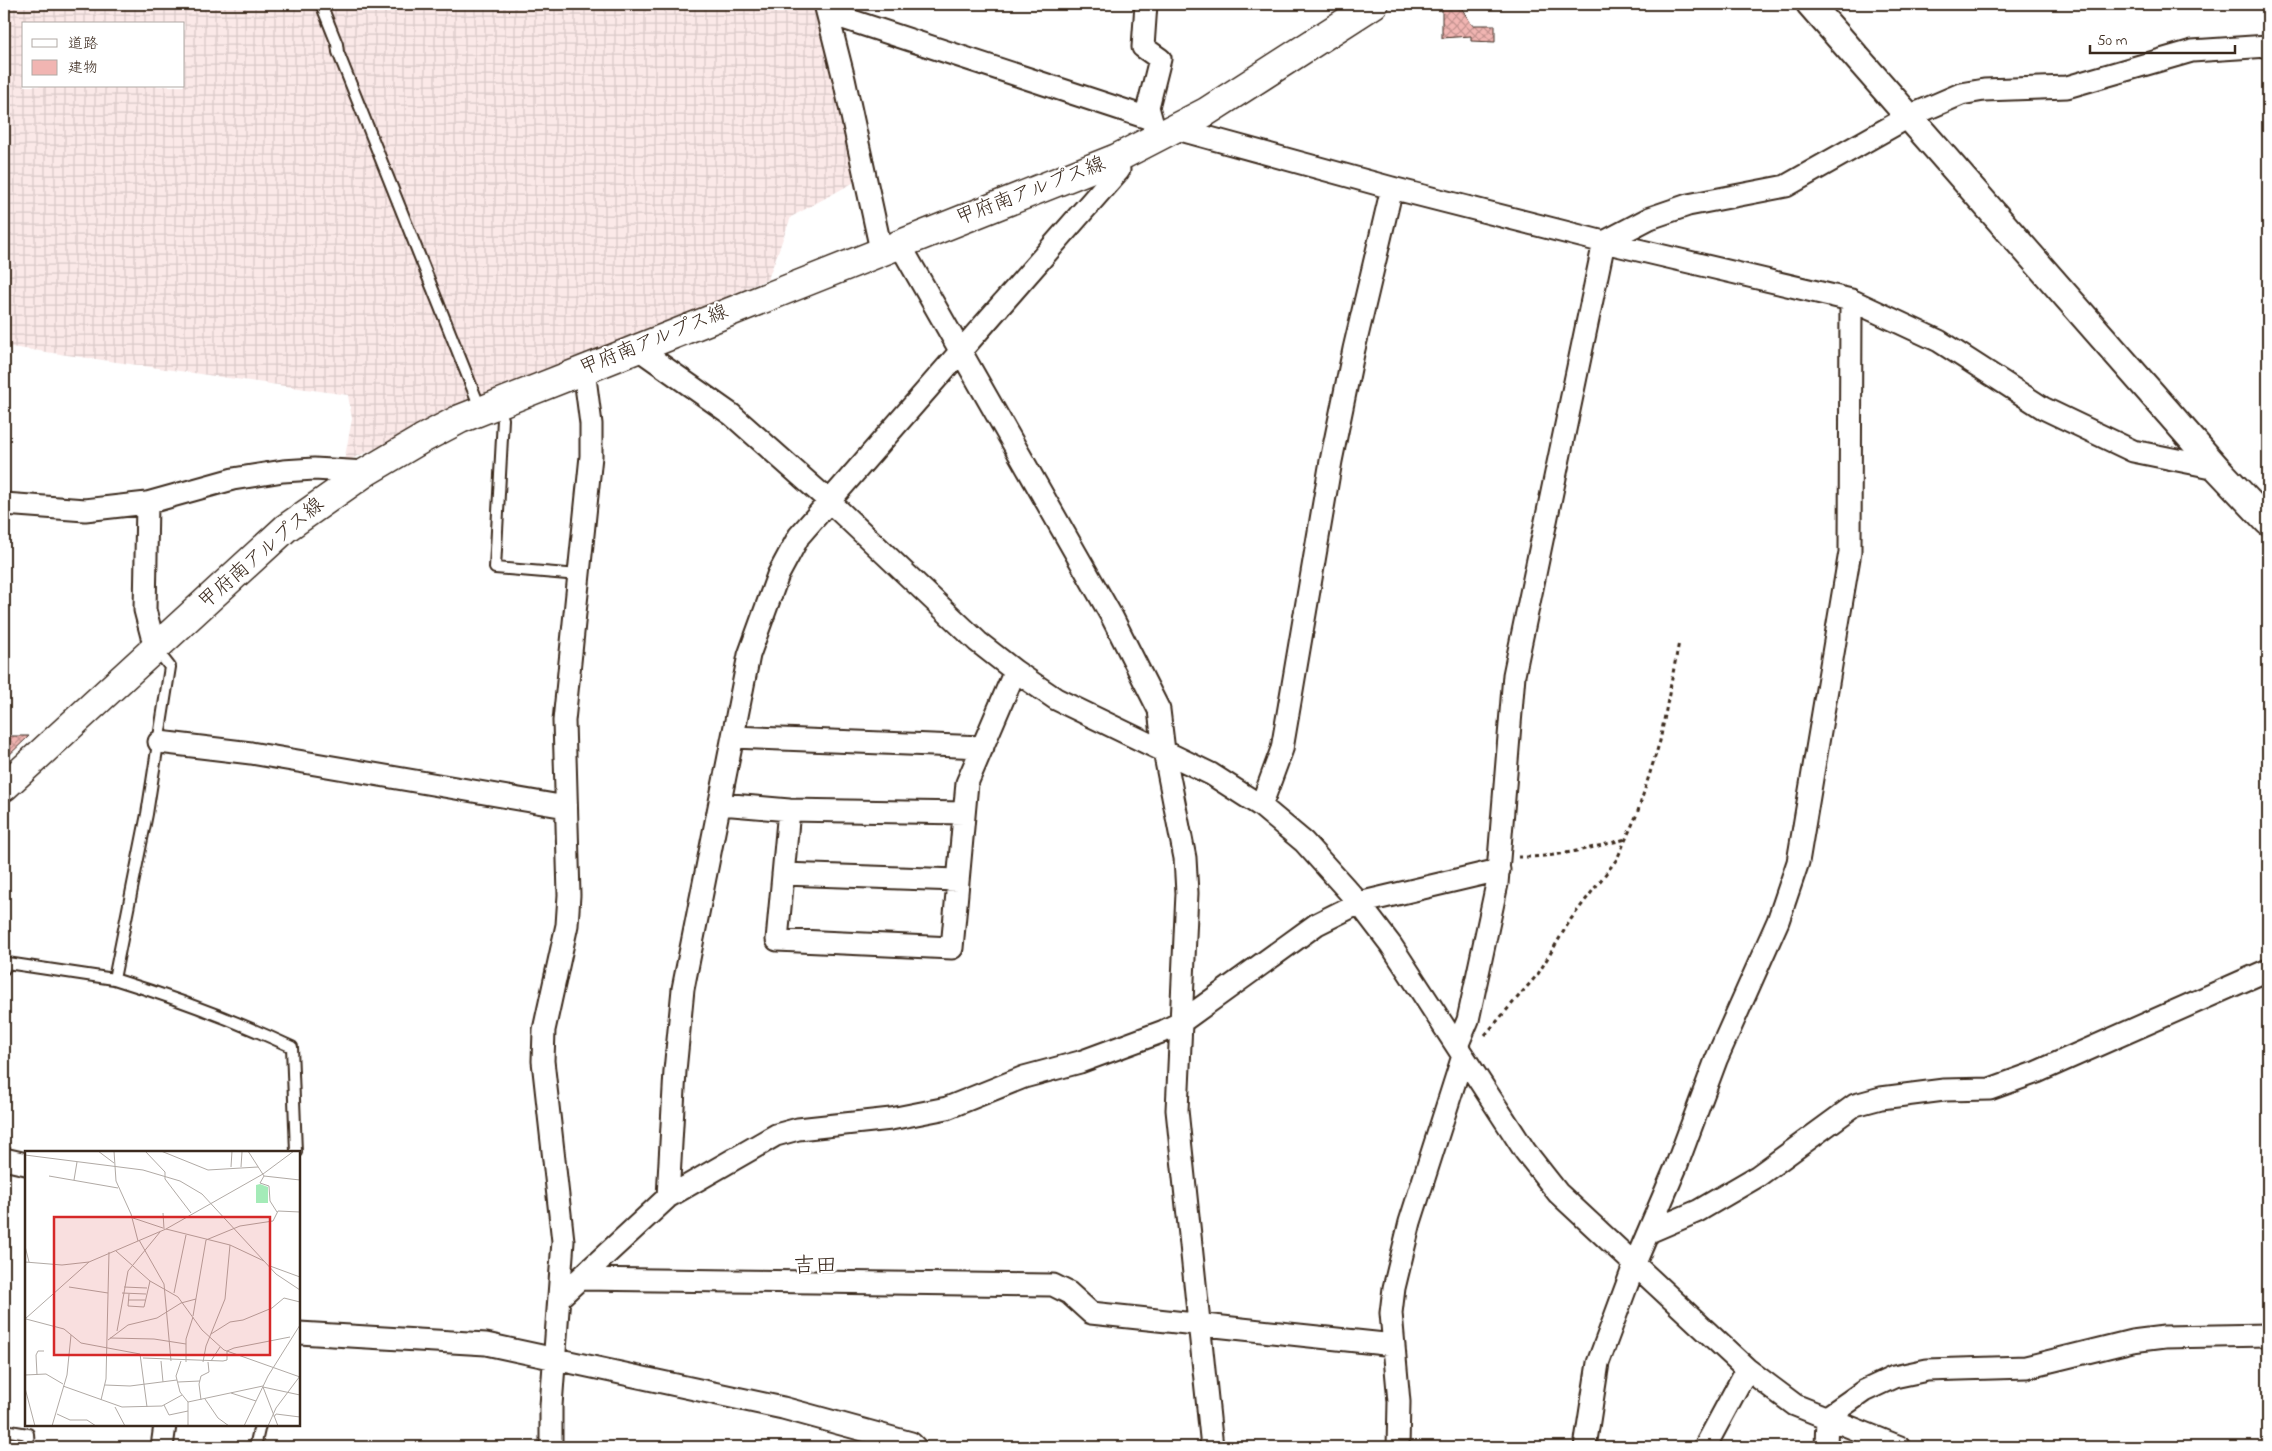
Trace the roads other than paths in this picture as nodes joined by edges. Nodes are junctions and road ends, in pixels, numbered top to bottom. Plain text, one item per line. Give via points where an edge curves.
1 (321, 4) edge
2 (1146, 4) edge
3 (1374, 4) edge
4 (1810, 4) edge
5 (826, 8) edge
6 (2268, 46) edge
7 (1910, 116) junction
8 (1162, 129) junction
9 (1117, 158) junction
10 (1392, 188) junction
11 (1604, 242) junction
12 (890, 247) junction
13 (1850, 300) junction
14 (637, 348) junction
15 (960, 351) junction
16 (584, 370) junction
17 (489, 408) junction
18 (2217, 468) junction
19 (366, 472) junction
20 (829, 501) junction
21 (147, 502) junction
22 (4, 504) edge
23 (2267, 519) edge
24 (579, 575) junction
25 (155, 648) junction
26 (1015, 671) junction
27 (733, 737) junction
28 (160, 742) junction
29 (983, 747) junction
30 (1164, 751) junction
31 (4, 787) edge
32 (720, 804) junction
33 (1261, 806) junction
34 (566, 807) junction
35 (789, 810) junction
36 (964, 813) junction
37 (1500, 864) junction
38 (783, 874) junction
39 (958, 880) junction
40 (1359, 902) junction
41 (4, 969) edge
42 (2268, 970) edge
43 (114, 979) junction
44 (1180, 1023) junction
45 (1460, 1051) junction
46 (296, 1151) edge
47 (4, 1159) edge
48 (25, 1164) edge
49 (668, 1197) junction
50 (1648, 1232) junction
51 (1635, 1263) junction
52 (580, 1279) junction
53 (559, 1298) junction
54 (1199, 1325) junction
55 (300, 1333) edge
56 (2268, 1335) edge
57 (1394, 1345) junction
58 (555, 1358) junction
59 (1747, 1369) junction
60 (1827, 1417) junction
61 (165, 1426) edge
62 (260, 1426) edge
63 (4, 1430) edge
64 (29, 1447) edge
65 (162, 1447) edge
66 (255, 1447) edge
67 (551, 1447) edge
68 (915, 1447) edge
69 (1212, 1447) edge
70 (1398, 1447) edge
71 (1585, 1447) edge
72 (1705, 1447) edge
73 (1826, 1447) edge
74 (1900, 1447) edge

1 - 17 lane via 338,52
2 - 8 street via 1143,47 1160,59 1148,107
3 - 8 main road, 甲府南アルプス線
4 - 7 street
5 - 8 street
5 - 12 street
6 - 7 street via 2192,51 2067,86 1961,94
7 - 11 street via 1786,186 1688,205 1650,218
7 - 18 street
8 - 9 main road, 甲府南アルプス線
8 - 10 street
9 - 12 main road, 甲府南アルプス線
9 - 15 street via 1119,170
10 - 11 street
10 - 33 street via 1331,461 1282,749
11 - 13 street
11 - 37 street via 1514,675
12 - 14 main road, 甲府南アルプス線
12 - 15 street
13 - 18 street via 1939,341 2043,408 2133,451
13 - 50 street via 1850,552 1798,862 1778,921 1716,1060
14 - 16 main road, 甲府南アルプス線
14 - 20 street via 732,414
15 - 20 street
15 - 30 street via 1112,617 1159,710
16 - 17 main road, 甲府南アルプス線
16 - 24 street via 591,424 591,456
17 - 19 main road, 甲府南アルプス線 via 429,435
17 - 24 lane via 503,419 495,568
18 - 23 street
19 - 21 street via 283,471 233,479
19 - 25 main road, 甲府南アルプス線 via 286,528
20 - 26 street via 978,642
20 - 27 street via 799,536 778,574 749,656
21 - 22 street via 86,510
21 - 25 street via 145,610
24 - 34 street via 564,721
25 - 28 lane via 170,667
25 - 31 main road, 甲府南アルプス線
26 - 29 street
26 - 30 street via 1056,699
27 - 29 street
27 - 32 street
28 - 34 street via 251,753
28 - 43 lane
29 - 36 street via 967,783
30 - 33 street via 1211,774
30 - 44 street via 1185,858 1187,893
32 - 35 street
32 - 49 street via 683,989
33 - 40 street via 1304,842
34 - 53 street via 567,925 544,1030 543,1061 563,1242
35 - 36 street
35 - 38 street
36 - 39 street
37 - 40 street
37 - 45 street
38 - 39 street
38 - 39 street via 777,940 952,948
40 - 44 street via 1317,924
40 - 45 street
41 - 43 lane via 6,963
42 - 50 street via 2037,1072 1990,1088 1944,1090 1855,1105 1758,1176 1698,1211
43 - 46 lane via 172,996 292,1047
44 - 49 street via 1080,1062 1024,1077 947,1108 776,1135
44 - 54 street via 1177,1110
45 - 51 street via 1525,1151 1558,1193
45 - 57 street via 1396,1278 1392,1313
47 - 48 street
49 - 52 street
50 - 51 street
51 - 59 street
51 - 71 street via 1598,1363
52 - 53 street
52 - 54 street via 1053,1286 1069,1293 1091,1313
53 - 58 street
54 - 57 street
54 - 69 street
55 - 58 street via 486,1344
56 - 60 street via 2164,1337 2132,1341 2026,1367 1927,1370 1894,1377 1864,1390
57 - 70 street via 1399,1402
58 - 67 street via 550,1406
58 - 68 street via 783,1408 911,1443
59 - 60 street via 1795,1405
59 - 72 street
60 - 73 street
60 - 74 street
61 - 65 street
62 - 66 lane
63 - 64 lane via 28,1434

